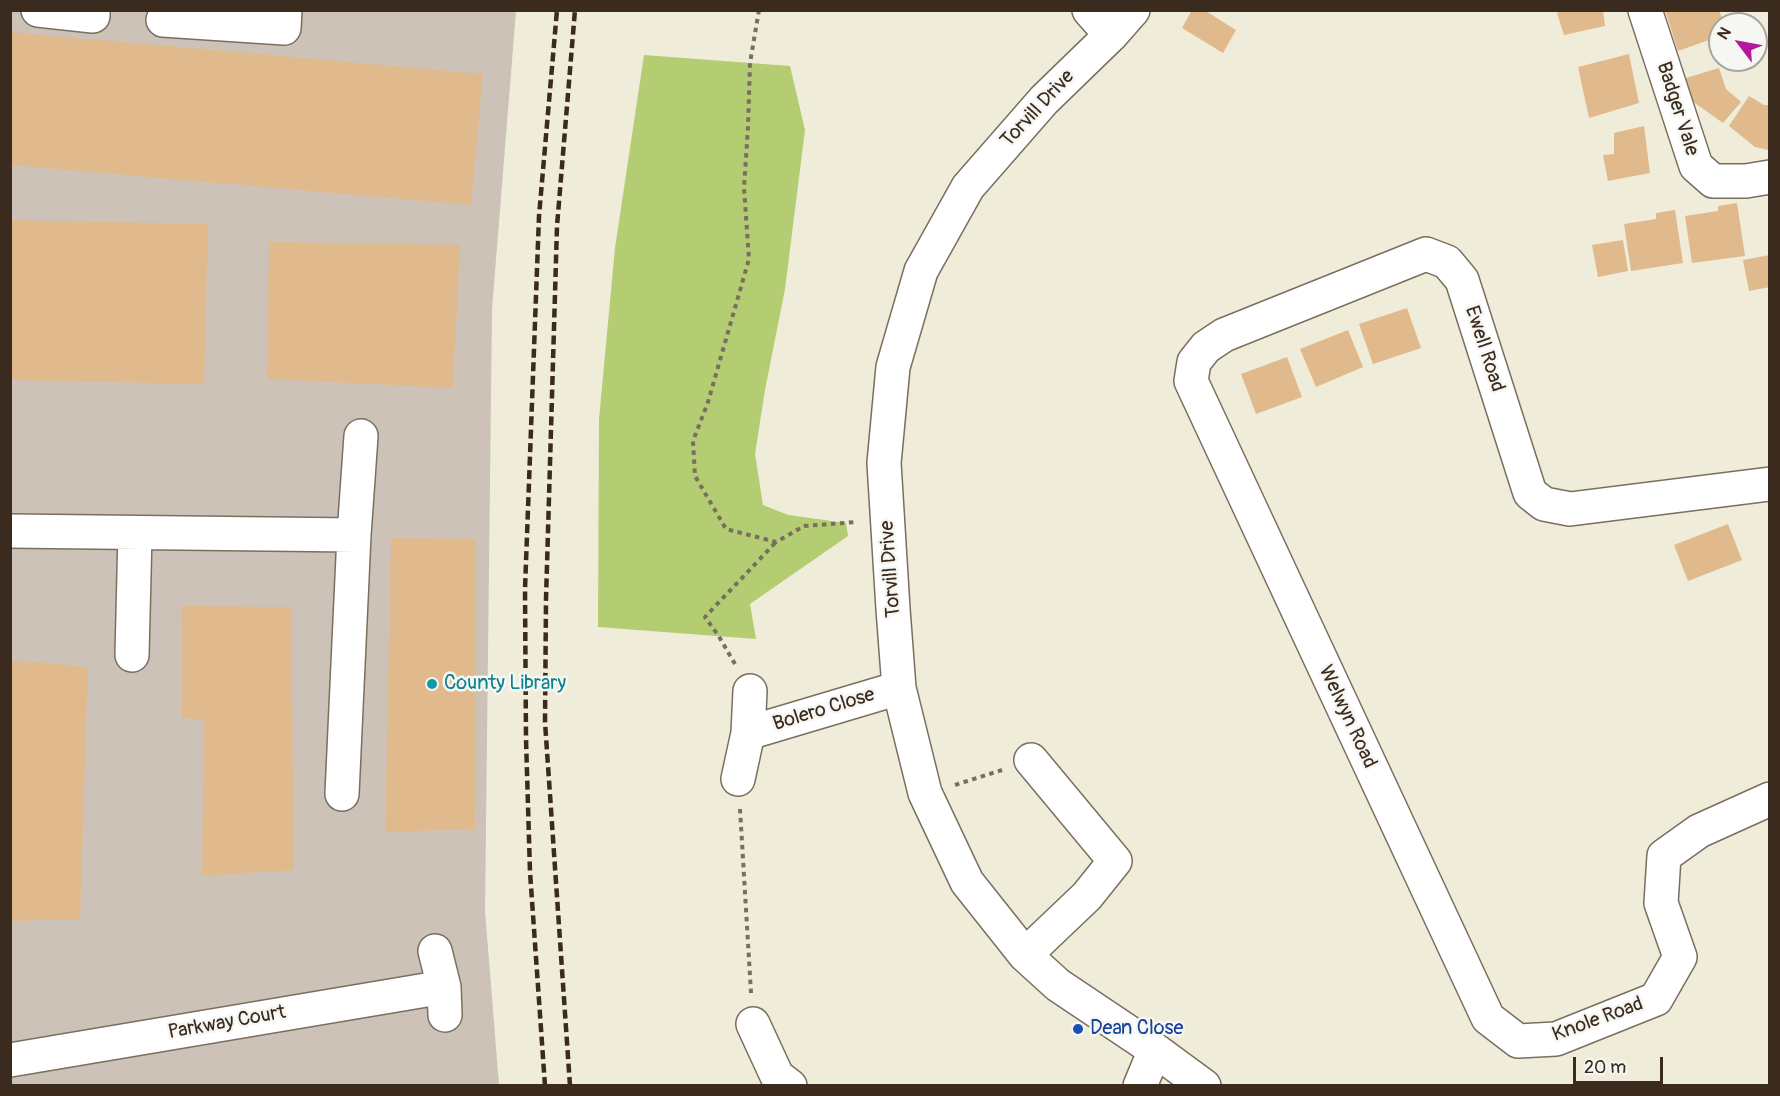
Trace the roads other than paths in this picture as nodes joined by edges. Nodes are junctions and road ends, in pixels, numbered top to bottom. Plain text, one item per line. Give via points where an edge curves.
1 (38, 10) edge
2 (93, 10) edge
3 (285, 10) edge
4 (1089, 10) edge
5 (1133, 10) edge
6 (1645, 10) edge
7 (163, 20) dead end
8 (1111, 35) junction
9 (1770, 177) edge
10 (1191, 381) joint
11 (361, 436) dead end
12 (1770, 484) edge
13 (10, 531) edge
14 (135, 533) junction
15 (354, 535) junction
16 (132, 655) dead end
17 (899, 688) junction
18 (750, 691) road end
19 (748, 733) junction
20 (1031, 760) road end
21 (738, 779) road end
22 (342, 794) dead end
23 (1770, 799) edge
24 (435, 951) dead end
25 (1025, 955) junction
26 (753, 1024) road end
27 (1518, 1041) joint
28 (1155, 1050) junction
29 (10, 1060) edge
30 (790, 1086) edge
31 (1140, 1086) edge
32 (1204, 1086) edge

1 - 2 street via 93,16
3 - 7 street via 284,28
4 - 8 street
5 - 8 street, Torvill Drive
6 - 9 street, Badger Vale via 1696,166 1713,181
8 - 17 street, Torvill Drive via 1044,100 968,187 921,271 893,368 884,463
10 - 12 street, Ewell Road via 1194,362 1206,347 1224,335 1426,254 1448,262 1462,279 1530,493 1544,504 1570,509
10 - 27 street, Welwyn Road via 1488,1018
11 - 15 street
13 - 14 street
14 - 15 street
14 - 16 street
15 - 22 street
17 - 19 street, Bolero Close
17 - 25 street, Torvill Drive via 924,793 967,882
18 - 19 street, Bolero Close
19 - 21 street, Bolero Close
20 - 25 street via 1115,861 1087,896
23 - 27 street, Knole Road via 1700,831 1664,856 1661,903 1680,957 1656,999 1556,1038
24 - 29 street, Parkway Court via 444,1001
25 - 28 street, Torvill Drive via 1058,985
26 - 30 street via 777,1076
28 - 31 street
28 - 32 street, Torvill Drive

